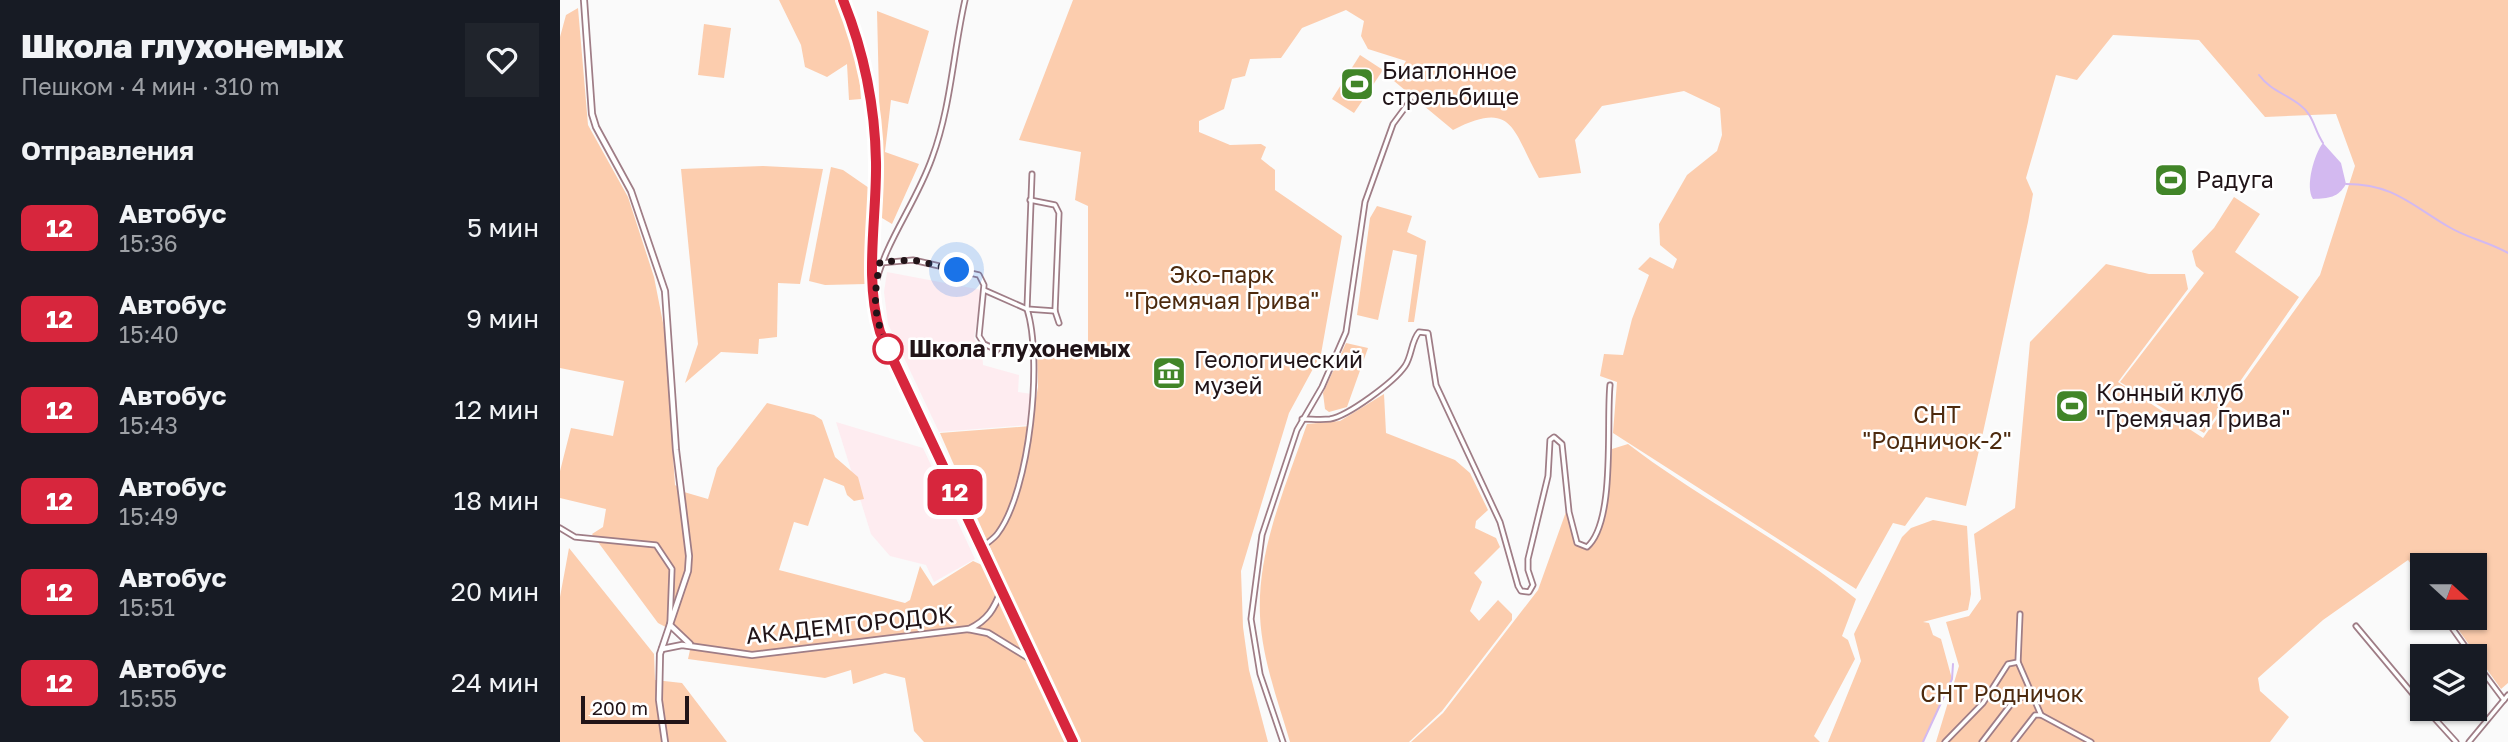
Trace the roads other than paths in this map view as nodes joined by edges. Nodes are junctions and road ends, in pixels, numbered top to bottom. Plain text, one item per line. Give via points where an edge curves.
1 (584, 0) edge
2 (843, 0) edge
3 (965, 0) edge
4 (1410, 101) dead end
5 (1032, 174) dead end
6 (1030, 200) junction
7 (880, 262) junction
8 (984, 289) junction
9 (873, 296) junction
10 (1027, 309) junction
11 (1055, 311) junction
12 (1059, 323) dead end
13 (997, 350) dead end
14 (1610, 385) dead end
15 (1302, 419) junction
16 (560, 528) edge
17 (982, 547) junction
18 (1002, 589) junction
19 (2020, 614) dead end
20 (670, 625) junction
21 (2356, 626) dead end
22 (968, 629) junction
23 (693, 647) junction
24 (662, 649) junction
25 (2018, 662) junction
26 (1038, 663) junction
27 (2487, 677) edge
28 (2410, 691) edge
29 (2030, 695) junction
30 (2508, 695) edge
31 (2504, 700) junction
32 (2041, 715) junction
33 (2437, 721) edge
34 (665, 742) edge
35 (1073, 742) edge
36 (1283, 742) edge
37 (1945, 742) edge
38 (1982, 742) edge
39 (2014, 742) edge
40 (2091, 742) edge
41 (2456, 742) edge
42 (2469, 742) edge

1 - 20 main road via 592,114 631,191 665,291 689,556
2 - 9 main road via 864,60 875,137
3 - 7 street via 943,125 914,204
4 - 15 street via 1393,124 1365,202 1346,332
5 - 6 street
6 - 10 street
6 - 11 street via 1055,205 1059,213
7 - 8 street via 913,260 979,275
7 - 9 street
8 - 10 street
8 - 13 street via 979,336
9 - 17 main road via 880,332
10 - 11 street
10 - 17 street via 1033,328 1035,391 1022,466 998,533
11 - 12 street
14 - 15 street via 1609,464 1595,536 1587,547 1577,543 1562,444 1554,437 1528,559 1532,589 1526,593 1518,586 1500,522 1436,385 1428,332 1415,337 1408,361 1390,382 1343,414 1331,419
15 - 36 street via 1262,535 1251,619 1260,674
16 - 20 street via 575,537 656,545 672,569
17 - 18 main road
18 - 22 main road via 992,612
18 - 26 main road
19 - 25 street
20 - 23 main road
20 - 24 main road
21 - 28 street
22 - 23 main road, АКАДЕМГОРОДОК via 752,655
22 - 26 main road via 988,633
23 - 24 main road, АКАДЕМГОРОДОК
24 - 34 main road via 659,700
25 - 29 street
25 - 37 street via 2008,664 1983,703
26 - 35 main road
27 - 31 street
29 - 32 street
29 - 38 street via 2015,699
30 - 31 street
31 - 42 street
32 - 39 street via 2035,715
32 - 40 street
33 - 41 street

